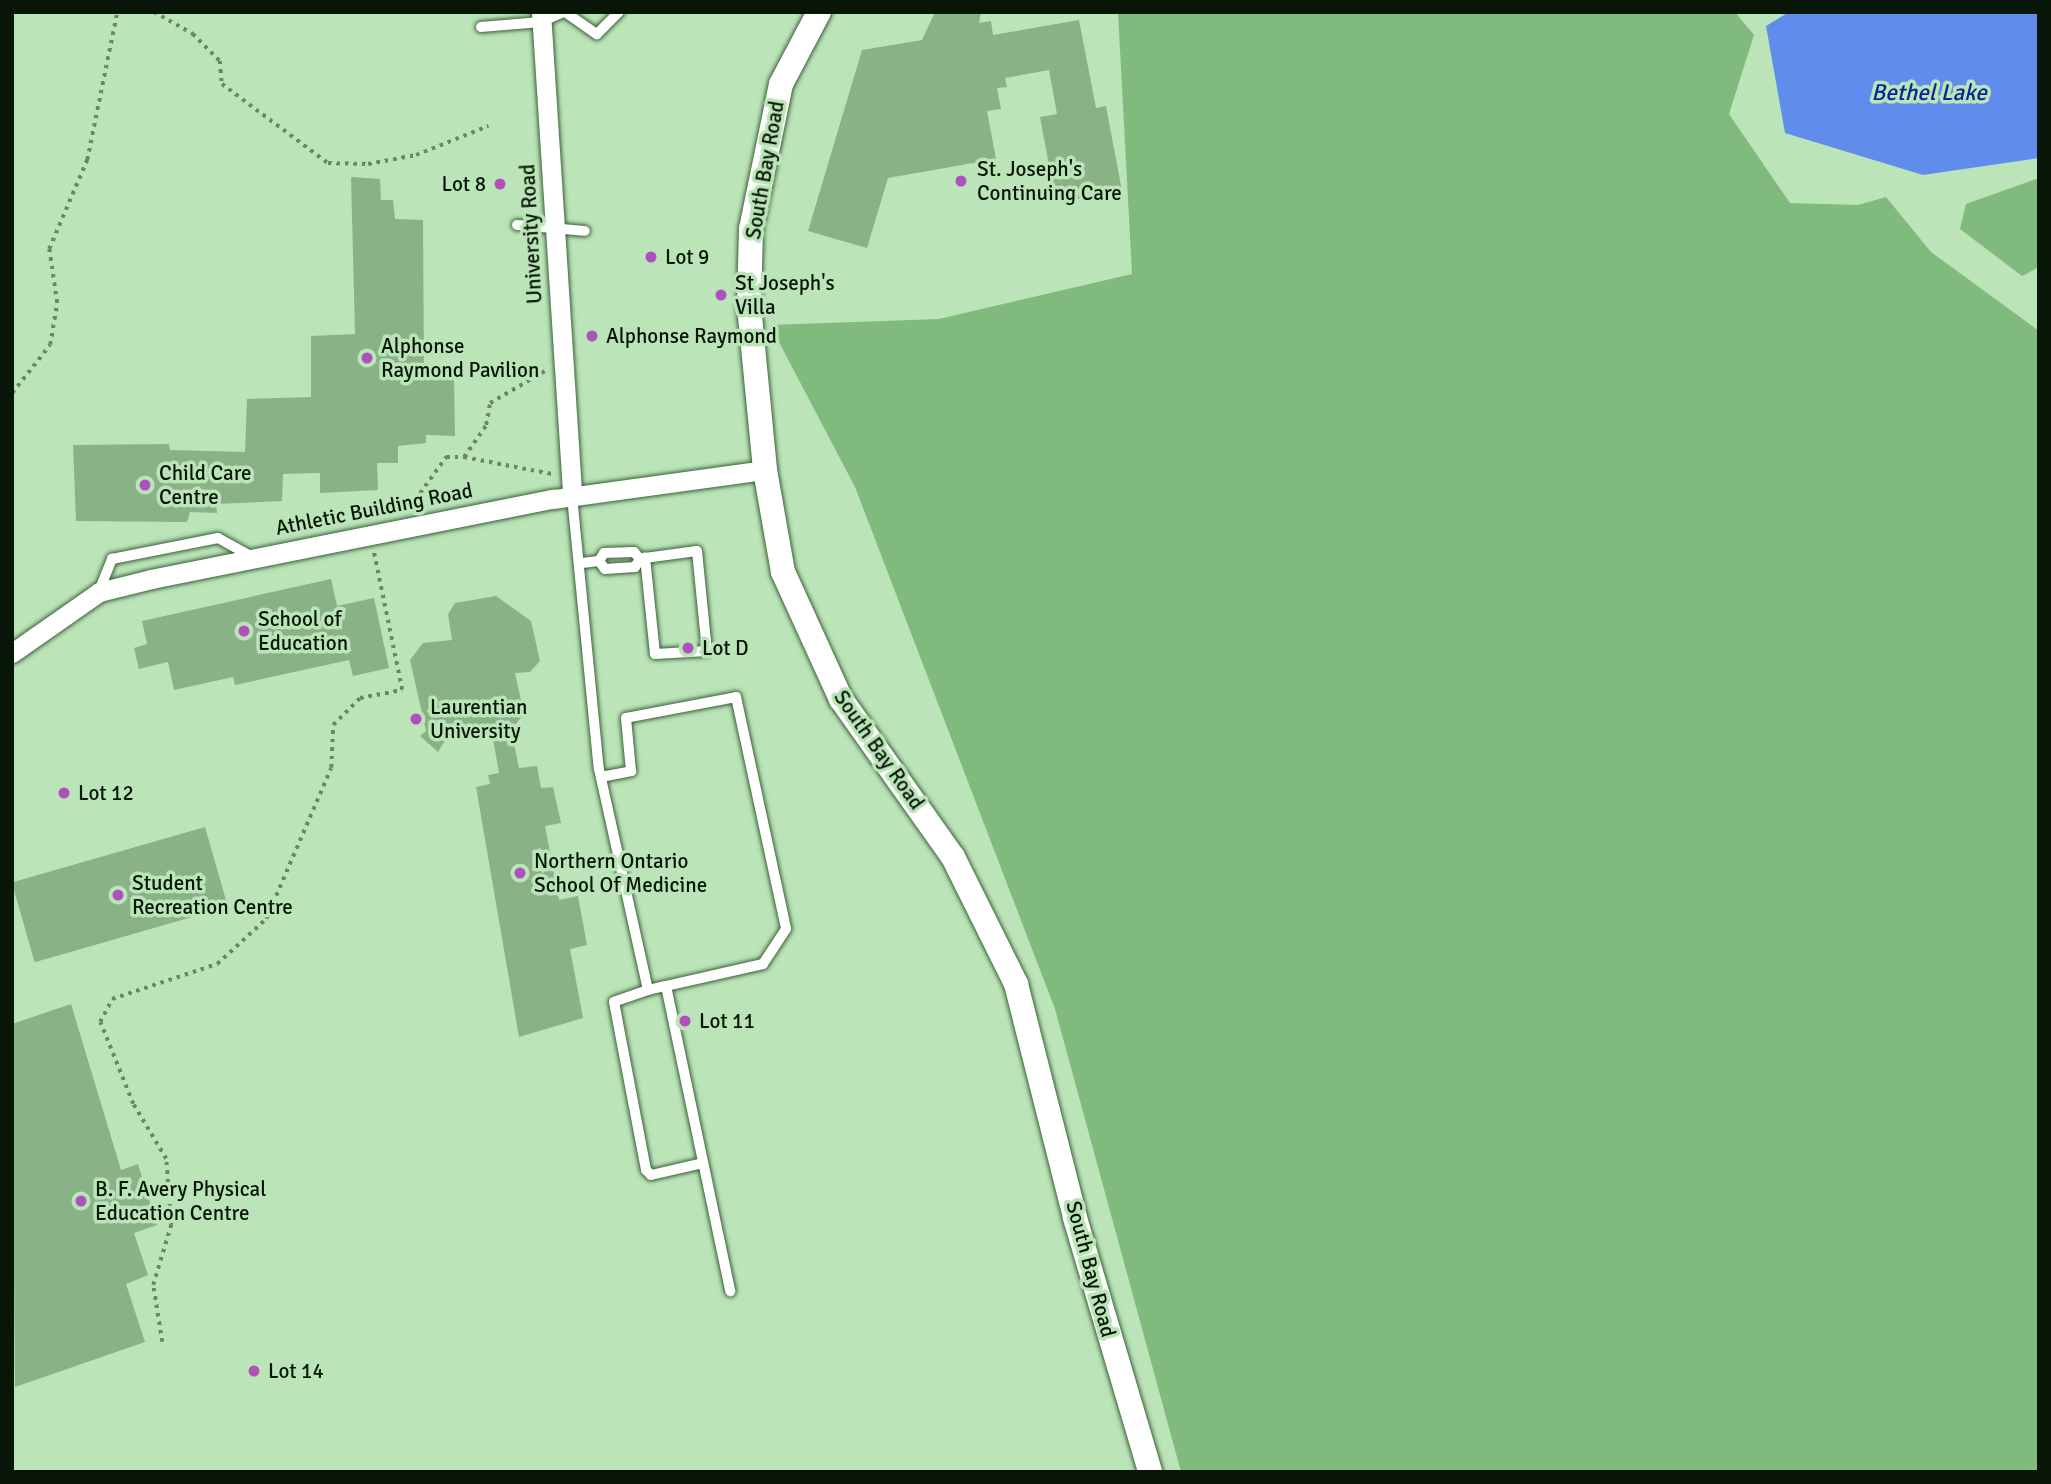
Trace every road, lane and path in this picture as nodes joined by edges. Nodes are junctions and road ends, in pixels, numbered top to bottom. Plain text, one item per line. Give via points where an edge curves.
1 (117, 12) edge
2 (154, 12) edge
3 (564, 12) edge
4 (619, 12) edge
5 (819, 12) edge
6 (541, 17) edge
7 (481, 27) dead end
8 (488, 126) dead end
9 (517, 225) dead end
10 (555, 229) junction
11 (585, 231) dead end
12 (562, 360) junction
13 (12, 393) edge
14 (464, 457) junction
15 (765, 470) junction
16 (570, 473) junction
17 (572, 496) junction
18 (397, 527) junction
19 (370, 533) junction
20 (249, 555) junction
21 (643, 558) junction
22 (598, 561) junction
23 (582, 563) junction
24 (99, 592) junction
25 (12, 653) edge
26 (601, 777) junction
27 (666, 986) junction
28 (648, 990) junction
29 (703, 1163) junction
30 (730, 1291) dead end
31 (162, 1342) dead end
32 (1150, 1472) edge

1 - 13 path via 87,160 49,249 57,303 50,345
2 - 8 path via 193,34 220,61 222,84 328,163 416,155
3 - 4 lane via 597,34
3 - 6 lane
5 - 15 street, South Bay Road via 781,84 751,229 749,306
6 - 7 lane
6 - 10 street, University Road
9 - 10 lane
10 - 11 lane
10 - 12 street, University Road
12 - 14 path via 490,403 486,425
12 - 16 street, University Road
14 - 16 path
14 - 18 path via 446,457
15 - 17 street, Athletic Building Road
15 - 32 street, South Bay Road via 783,572 811,646 841,699 953,858 1016,984
16 - 17 street, University Road
17 - 18 street, Athletic Building Road
17 - 23 lane
18 - 19 street, Athletic Building Road
19 - 20 street, Athletic Building Road
19 - 31 path via 402,690 360,698 333,725 331,768 266,919 217,964 112,999 100,1022 133,1104 166,1159 171,1225 153,1285
20 - 24 street, Athletic Building Road
20 - 24 lane via 218,538 113,559
21 - 21 lane via 701,555 707,651 654,654
21 - 22 lane via 634,552 614,553
21 - 22 lane via 635,566 605,569
22 - 23 lane
23 - 26 lane via 584,662
24 - 25 street, Athletic Building Road
26 - 27 lane via 631,771 626,718 736,696 786,929 763,964
26 - 28 lane
27 - 28 lane
27 - 29 lane
28 - 29 lane via 614,1002 646,1170 650,1175
29 - 30 lane

